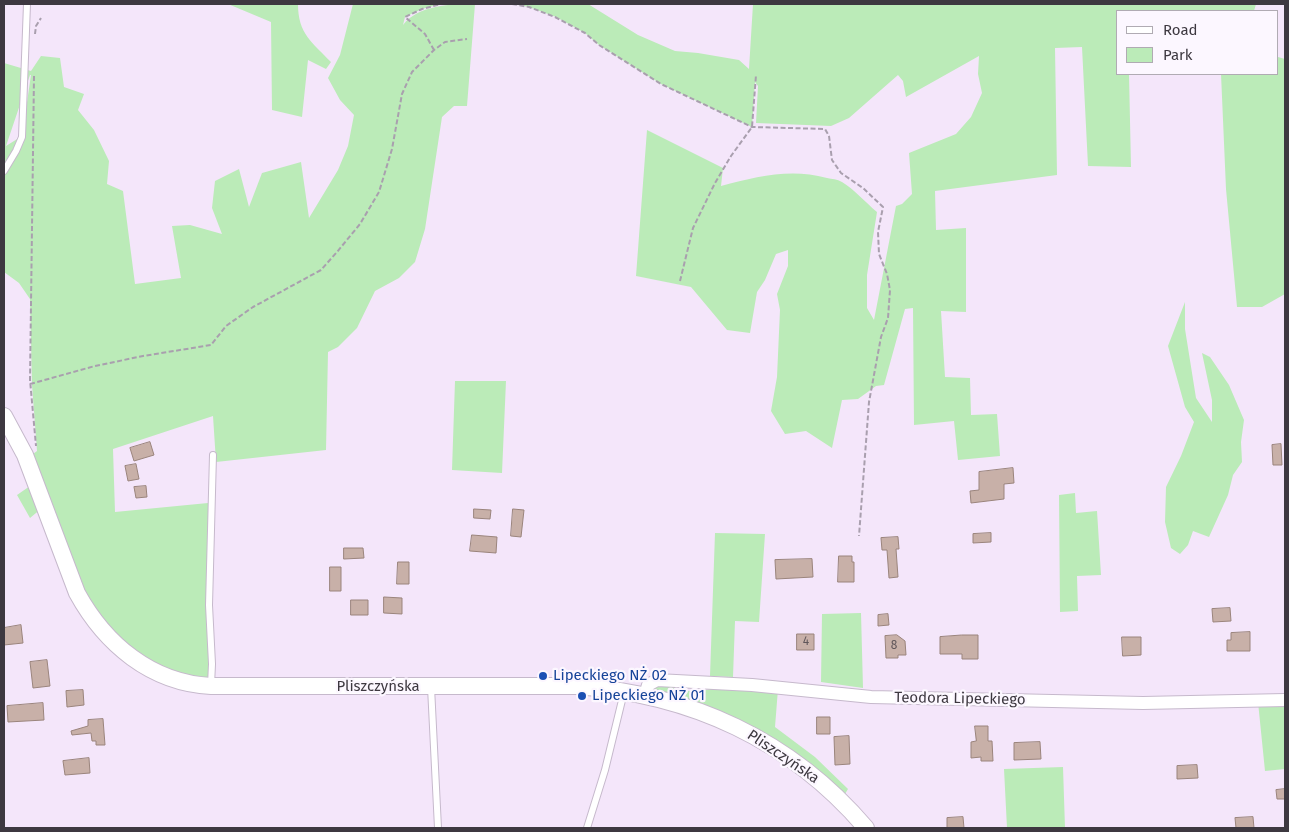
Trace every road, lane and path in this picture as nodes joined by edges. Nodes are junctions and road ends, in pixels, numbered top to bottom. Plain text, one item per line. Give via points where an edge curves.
1 (27, 4) edge
2 (441, 4) edge
3 (512, 4) edge
4 (41, 18) dead end
5 (467, 39) dead end
6 (34, 42) dead end
7 (434, 50) junction
8 (34, 72) dead end
9 (756, 75) dead end
10 (752, 127) junction
11 (4, 171) edge
12 (680, 281) dead end
13 (30, 384) junction
14 (4, 416) edge
15 (25, 455) junction
16 (213, 455) dead end
17 (859, 536) dead end
18 (211, 686) junction
19 (432, 686) junction
20 (624, 691) junction
21 (645, 695) junction
22 (1285, 700) edge
23 (438, 828) edge
24 (587, 828) edge
25 (866, 828) edge

1 - 11 lane via 22,137
2 - 7 path via 405,17 425,34
3 - 10 path via 556,18 585,33 598,45 661,84
4 - 6 path via 36,26
5 - 7 path via 445,42
7 - 13 path via 412,72 402,94 392,150 379,192 360,224 320,270 253,307 226,326 211,345 104,364
8 - 13 path
9 - 10 path
10 - 12 path via 719,176 693,228
10 - 17 path via 825,129 832,160 841,173 883,207 878,232 879,254 890,290 888,318 869,402
13 - 15 path via 37,445
14 - 15 street, Pliszczyńska
15 - 18 street, Pliszczyńska via 77,593 94,621 118,647 147,668 178,681
16 - 18 lane via 209,605
18 - 19 street, Pliszczyńska
19 - 20 street, Pliszczyńska via 576,686
19 - 23 lane
20 - 21 street, Pliszczyńska
20 - 24 lane
21 - 22 street, Teodora Lipeckiego via 648,685 657,680 752,685 871,697 1144,703
21 - 25 street, Pliszczyńska via 717,718 769,745 826,786

